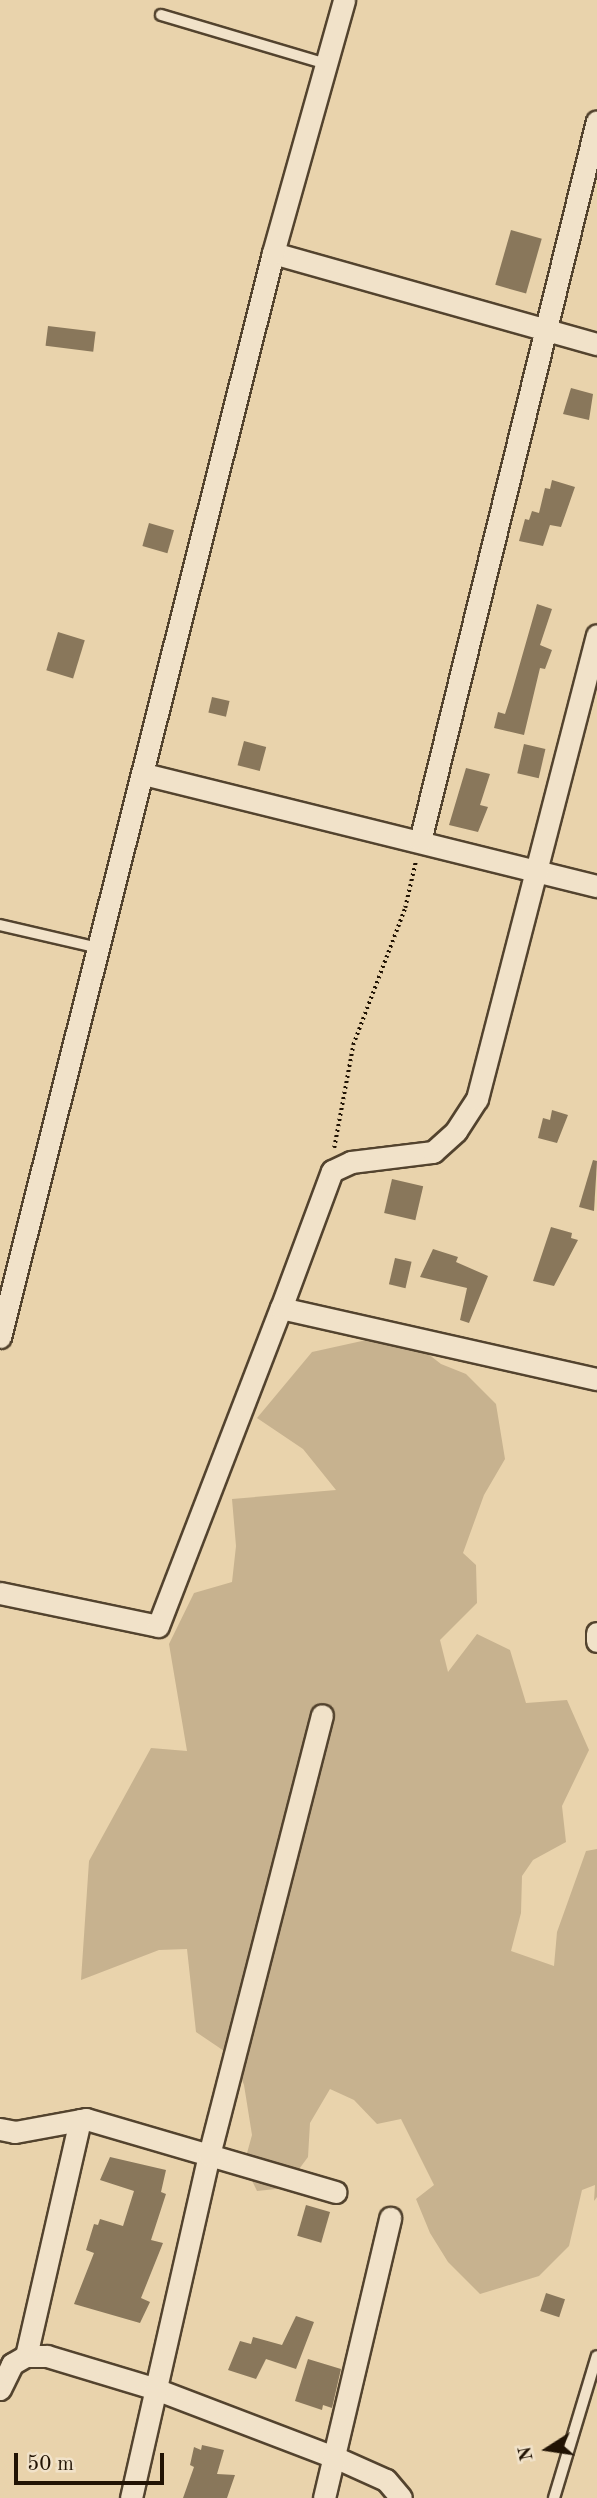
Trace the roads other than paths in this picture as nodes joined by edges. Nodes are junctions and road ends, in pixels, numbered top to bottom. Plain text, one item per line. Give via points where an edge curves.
1 (344, 0) edge
2 (161, 15) dead end
3 (326, 64) junction
4 (597, 121) edge
5 (273, 253) junction
6 (544, 328) junction
7 (597, 344) edge
8 (597, 635) edge
9 (144, 774) junction
10 (420, 841) junction
11 (534, 869) junction
12 (597, 886) edge
13 (0, 925) edge
14 (99, 948) junction
15 (281, 1308) junction
16 (0, 1337) edge
17 (597, 1379) edge
18 (0, 1593) edge
19 (597, 1633) edge
20 (597, 1641) edge
21 (322, 1715) dead end
22 (80, 2120) junction
23 (0, 2129) edge
24 (209, 2155) junction
25 (336, 2192) dead end
26 (390, 2218) dead end
27 (26, 2356) junction
28 (597, 2356) edge
29 (153, 2388) junction
30 (0, 2389) edge
31 (334, 2457) junction
32 (131, 2498) edge
33 (324, 2498) edge
34 (401, 2498) edge
35 (554, 2498) edge

1 - 3 street
2 - 3 lane
3 - 5 street
4 - 6 street
5 - 6 street
5 - 9 street
6 - 7 street
6 - 10 street
8 - 11 street
9 - 10 street
9 - 14 street
10 - 11 street
11 - 12 street
11 - 15 street via 477,1100 433,1152 351,1162 332,1171
13 - 14 lane
14 - 16 street
15 - 17 street
15 - 18 street via 158,1626
19 - 20 street
21 - 24 street
22 - 23 street via 15,2132
22 - 24 street
22 - 27 street
24 - 25 street
24 - 29 street
26 - 31 street
27 - 29 street via 47,2356
27 - 30 street via 12,2364
28 - 35 lane
29 - 31 street
29 - 32 street
31 - 33 street
31 - 34 street via 386,2480

